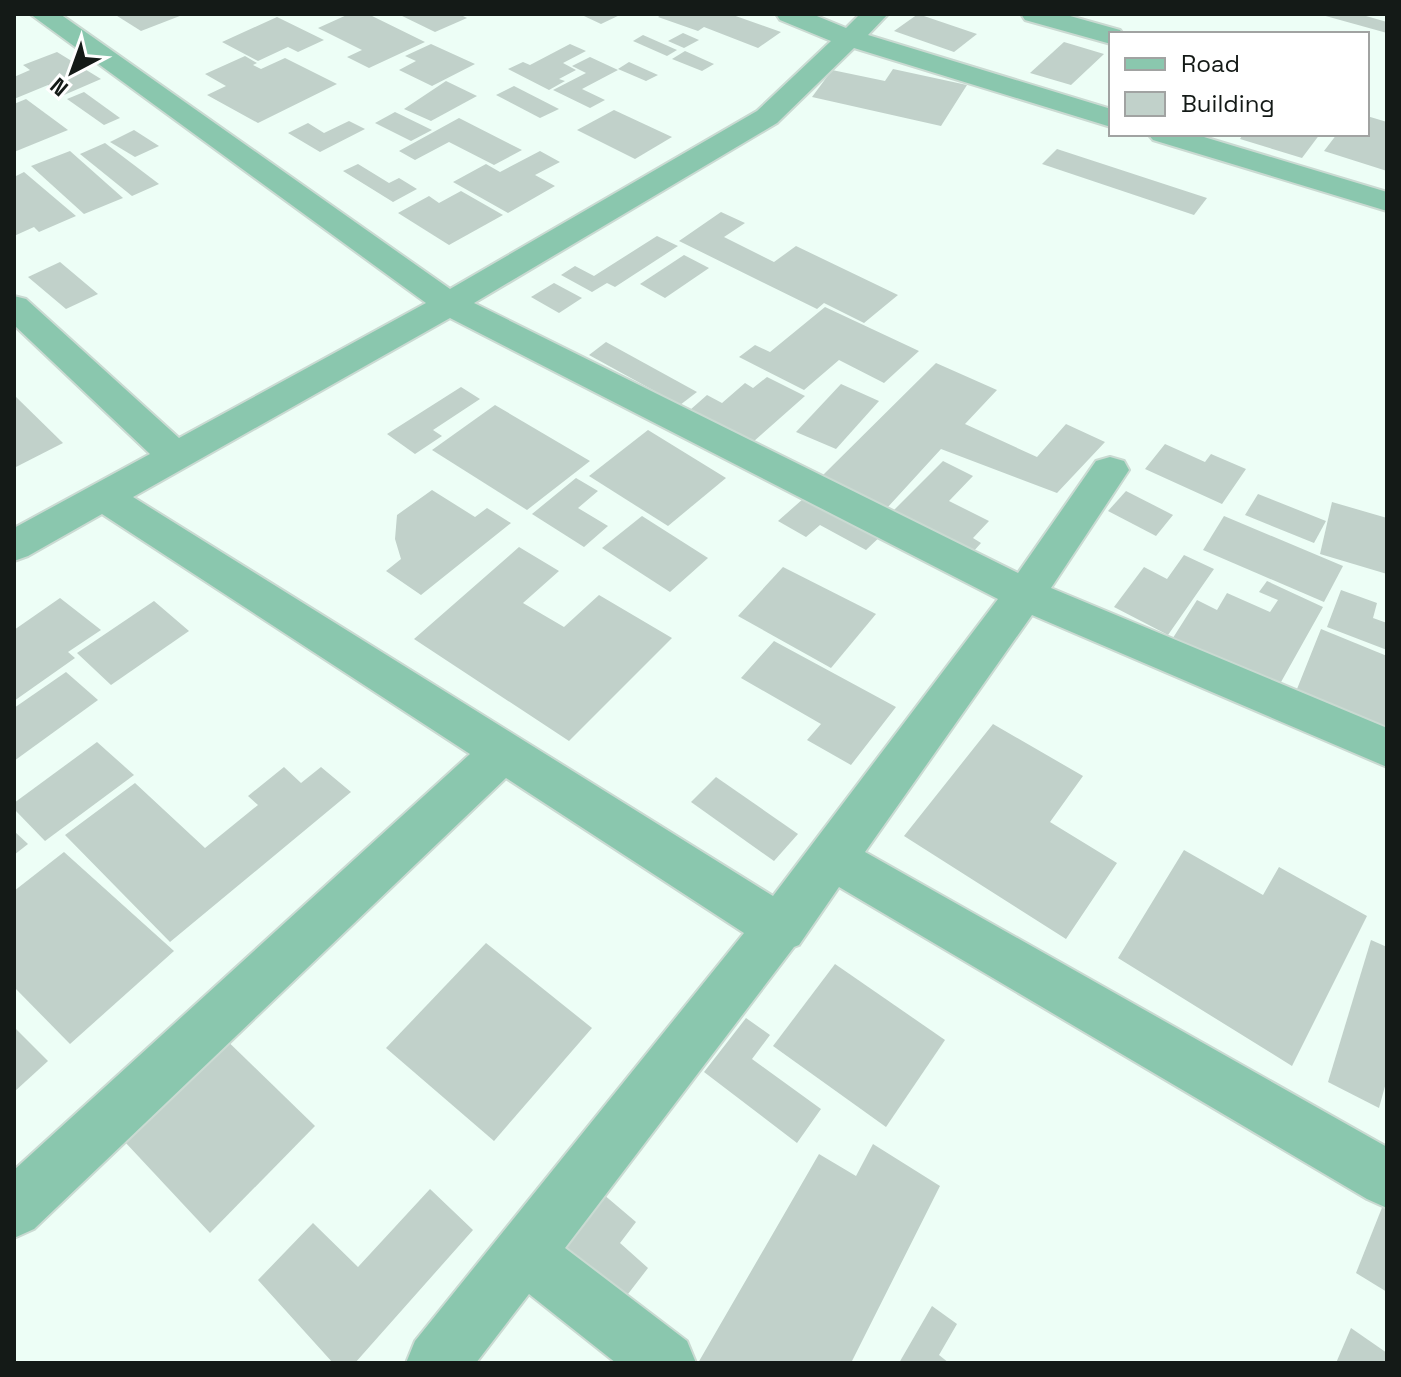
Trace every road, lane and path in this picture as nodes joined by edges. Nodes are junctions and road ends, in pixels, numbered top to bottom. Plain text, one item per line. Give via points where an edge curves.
1 (43, 14) edge
2 (789, 14) edge
3 (875, 14) edge
4 (1034, 14) edge
5 (1109, 35) edge
6 (848, 38) junction
7 (1109, 117) edge
8 (1170, 136) edge
9 (1387, 202) edge
10 (449, 304) junction
11 (14, 306) edge
12 (174, 455) junction
13 (1110, 470) dead end
14 (104, 497) junction
15 (14, 546) edge
16 (1026, 595) junction
17 (1387, 748) edge
18 (503, 752) junction
19 (834, 859) junction
20 (781, 929) junction
21 (1387, 1179) edge
22 (14, 1209) edge
23 (524, 1253) junction
24 (437, 1363) edge
25 (665, 1363) edge

1 - 10 street
2 - 6 street
3 - 6 street
4 - 5 street
6 - 7 street
6 - 10 street via 767,117
8 - 9 street
10 - 12 street
10 - 16 street
11 - 12 street
12 - 14 street
13 - 16 street
14 - 15 street
14 - 18 street
16 - 17 street
16 - 19 street
18 - 20 street
18 - 22 street
19 - 20 street
19 - 21 street
20 - 23 street
23 - 24 street
23 - 25 street

